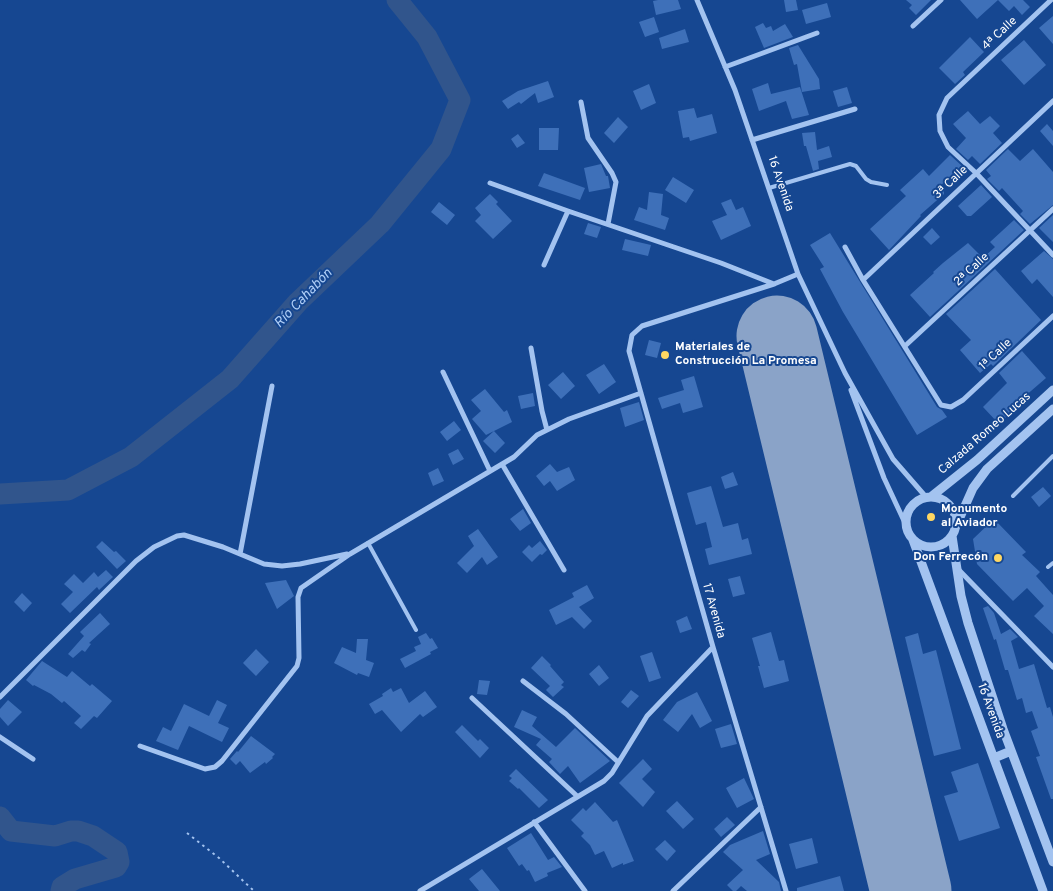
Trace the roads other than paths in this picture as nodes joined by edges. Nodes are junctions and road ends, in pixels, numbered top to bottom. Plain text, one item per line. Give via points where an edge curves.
1 (697, 0) edge
2 (941, 0) edge
3 (1051, 0) edge
4 (913, 26) dead end
5 (817, 33) dead end
6 (725, 67) junction
7 (1053, 101) edge
8 (581, 102) dead end
9 (855, 109) dead end
10 (752, 140) junction
11 (976, 173) junction
12 (490, 183) dead end
13 (887, 185) dead end
14 (768, 188) junction
15 (1053, 209) edge
16 (568, 211) junction
17 (608, 224) junction
18 (1030, 230) junction
19 (846, 247) dead end
20 (1053, 255) edge
21 (544, 265) dead end
22 (798, 274) junction
23 (863, 280) junction
24 (774, 284) junction
25 (1053, 316) edge
26 (905, 346) junction
27 (531, 348) dead end
28 (443, 372) dead end
29 (845, 373) junction
30 (272, 386) dead end
31 (1053, 390) edge
32 (641, 393) junction
33 (1051, 414) edge
34 (547, 430) junction
35 (1053, 456) edge
36 (502, 464) junction
37 (490, 471) junction
38 (1013, 496) dead end
39 (929, 497) junction
40 (906, 523) junction
41 (956, 524) junction
42 (952, 536) junction
43 (913, 540) junction
44 (368, 543) junction
45 (240, 554) junction
46 (350, 554) junction
47 (1053, 563) edge
48 (956, 567) junction
49 (1048, 567) dead end
50 (564, 570) dead end
51 (416, 630) dead end
52 (713, 647) junction
53 (1053, 667) edge
54 (523, 681) dead end
55 (0, 697) edge
56 (472, 698) dead end
57 (0, 737) edge
58 (140, 746) dead end
59 (1011, 750) junction
60 (994, 758) junction
61 (33, 759) dead end
62 (618, 762) junction
63 (577, 796) junction
64 (761, 807) junction
65 (534, 822) junction
66 (1053, 862) edge
67 (420, 891) edge
68 (585, 891) edge
69 (673, 891) edge
70 (786, 891) edge
71 (1043, 891) edge

1 - 6 street, 16 Avenida
2 - 4 street
3 - 11 street, 4ª Calle via 947,98 939,115 940,131 948,147
5 - 6 street
6 - 10 street, 16 Avenida
7 - 11 street, 3ª Calle
8 - 17 street via 588,138 616,182
9 - 10 street
10 - 14 street, 16 Avenida
11 - 18 street, 4ª Calle
11 - 23 street, 3ª Calle
12 - 16 street
13 - 14 lane via 866,179 856,166 850,164
14 - 22 street, 16 Avenida
15 - 18 street, 2ª Calle
16 - 17 street
16 - 21 street
17 - 24 street
18 - 20 street, 4ª Calle
18 - 26 street, 2ª Calle
19 - 23 street
22 - 24 street
22 - 29 street, 16 Avenida
23 - 26 street
24 - 32 street, 17 Avenida via 642,326 632,336 629,351
25 - 26 street, 1ª Calle via 952,407 940,404
27 - 34 street
28 - 37 street
29 - 39 street, 16 Avenida via 893,459
29 - 40 street, 16 Avenida via 884,478
30 - 45 street
31 - 39 street, Calzada Romeo Lucas via 977,460
32 - 34 street
32 - 52 street, 17 Avenida
33 - 41 street, Calzada Romeo Lucas via 987,469 973,488
34 - 36 street via 537,434
35 - 38 lane
36 - 37 street
36 - 50 street
37 - 44 street
39 - 40 street via 909,509
39 - 41 street via 940,498 953,508
40 - 43 street
41 - 42 street
42 - 43 street via 938,546 929,547
42 - 48 street, 16 Avenida
43 - 60 street, 16 Avenida
44 - 46 street
44 - 51 lane
45 - 46 street via 264,564 282,566
45 - 55 street via 184,535 154,547 136,561
46 - 58 street via 301,588 298,597 297,666 222,761 205,769
47 - 49 lane
48 - 53 street
48 - 59 street, 16 Avenida via 968,623
52 - 62 street via 647,716
52 - 64 street, 17 Avenida
54 - 62 street via 566,714
56 - 63 street
57 - 61 street
59 - 60 street
59 - 66 street, 16 Avenida
60 - 71 street, 16 Avenida
62 - 63 street via 604,781
63 - 65 street
64 - 69 street
64 - 70 street, 17 Avenida
65 - 67 street
65 - 68 street

